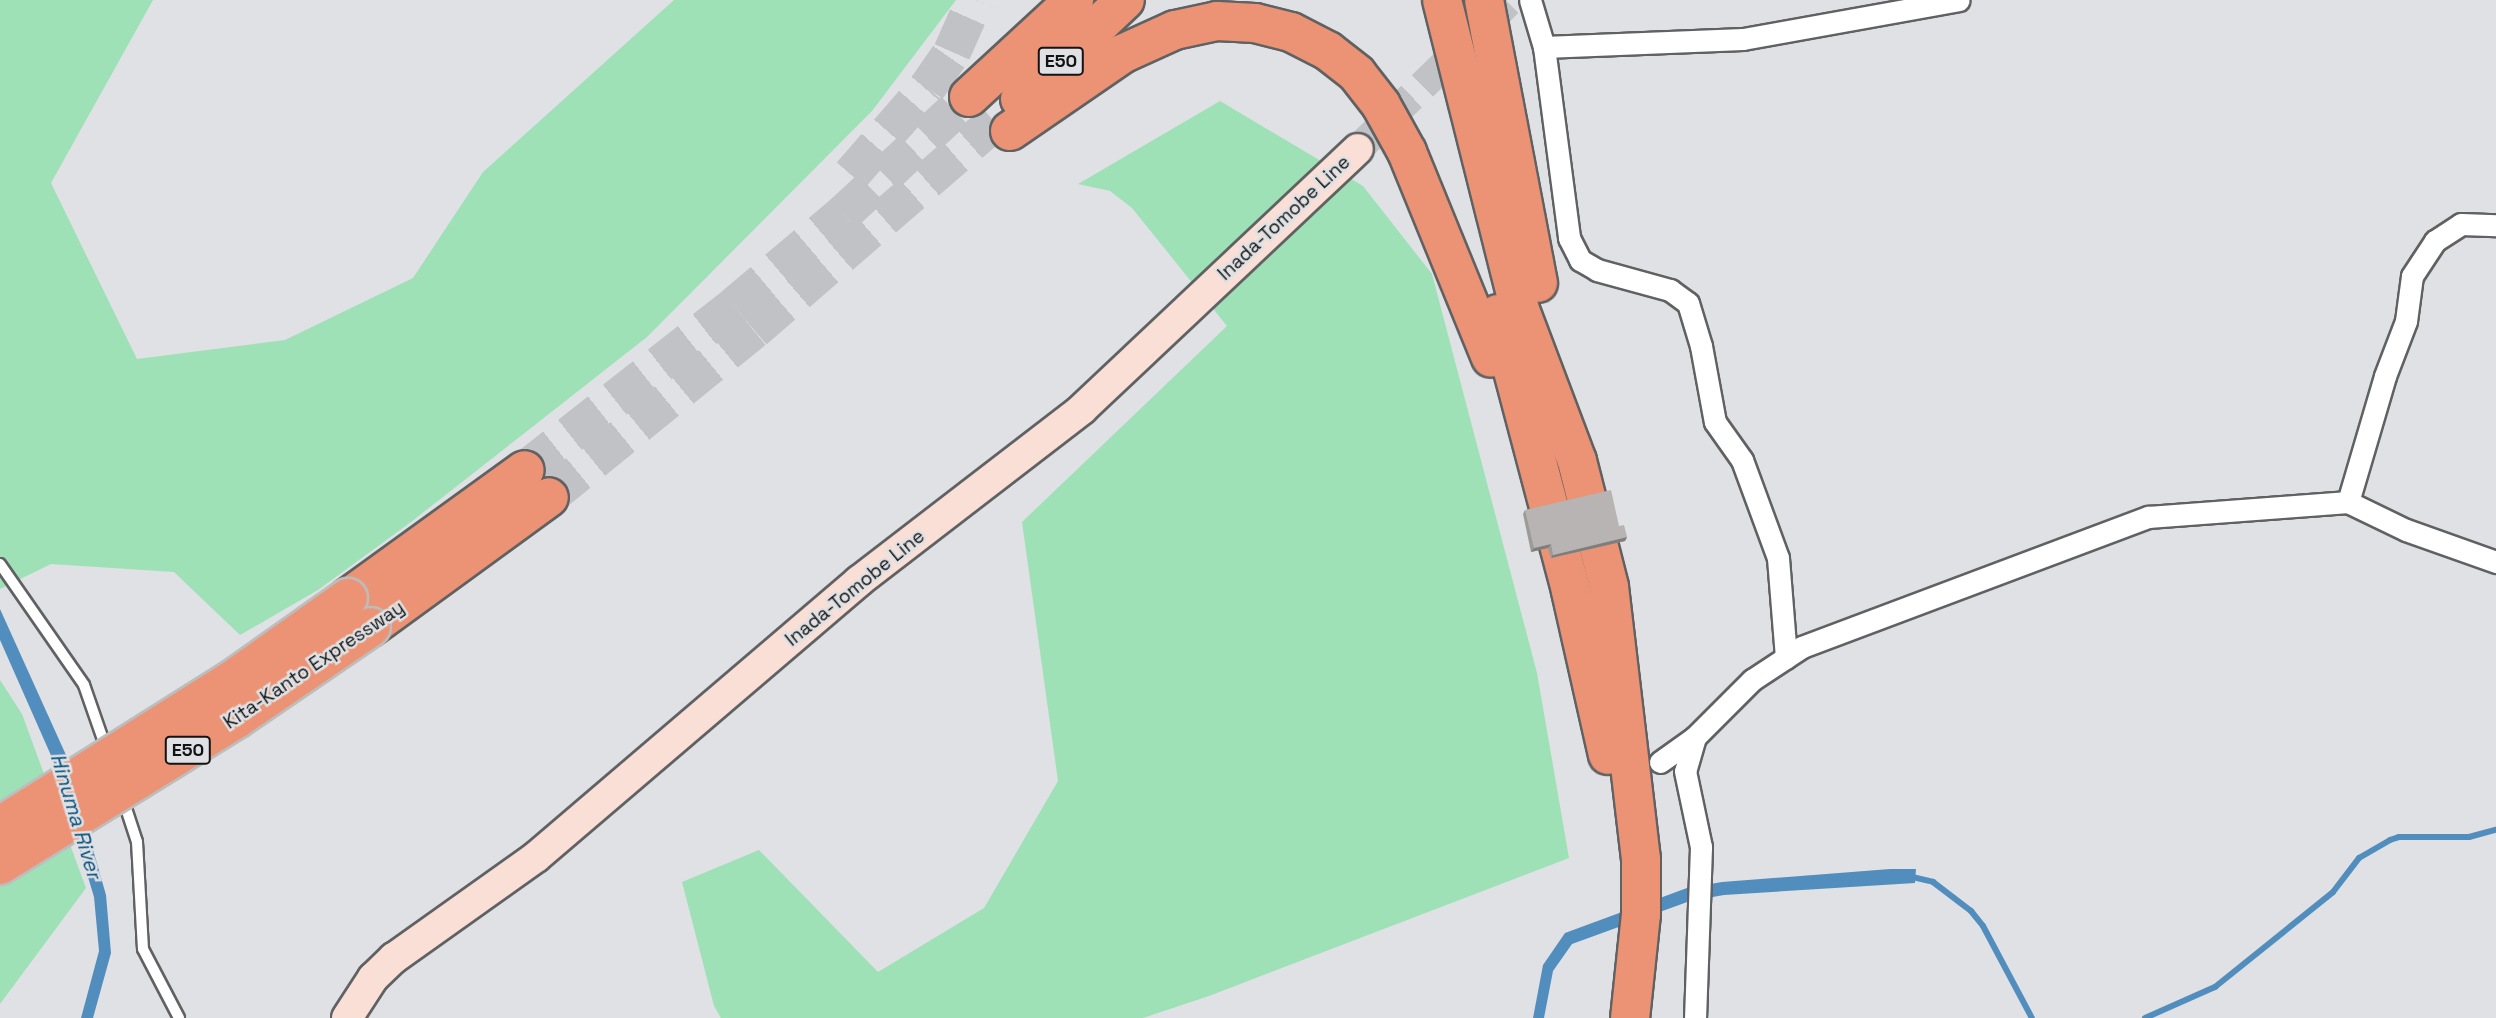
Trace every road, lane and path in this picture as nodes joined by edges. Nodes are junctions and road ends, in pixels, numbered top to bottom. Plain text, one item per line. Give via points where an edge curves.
1 (1074, 0) edge
2 (1125, 0) edge
3 (1418, 0) edge
4 (1442, 0) edge
5 (1484, 0) edge
6 (1530, 0) edge
7 (1959, 0) edge
8 (1544, 47) junction
9 (991, 117) junction
10 (1358, 149) tunnel mouth
11 (2496, 225) edge
12 (1577, 461) junction
13 (1541, 472) junction
14 (537, 484) tunnel mouth
15 (2348, 502) junction
16 (2496, 562) edge
17 (0, 564) edge
18 (360, 613) junction
19 (1786, 658) junction
20 (1695, 737) junction
21 (1660, 762) dead end
22 (111, 763) dead end
23 (115, 776) dead end
24 (0, 826) edge
25 (0, 865) edge
26 (179, 1018) edge
27 (347, 1018) edge
28 (1609, 1018) edge
29 (1630, 1018) edge
30 (1695, 1018) edge

1 - 9 highway, E50
2 - 9 highway, E50
3 - 13 highway
4 - 12 highway via 1520,310
5 - 12 highway
6 - 8 street
7 - 8 street via 1743,39
8 - 19 street via 1569,238 1580,260 1597,270 1670,290 1688,303 1715,422 1742,460 1778,558
9 - 13 highway via 1175,30 1217,22 1255,23 1291,32 1328,51 1357,74 1407,152
10 - 27 main road, Inada-Tomobe Line via 1082,409 859,581 536,858 394,958 373,978
11 - 15 street via 2461,224 2435,241 2412,276 2406,321
12 - 29 highway via 1609,587 1637,805 1641,914
13 - 28 highway via 1618,811 1621,916
14 - 18 highway, Kita-Kanto Expressway / E50
15 - 16 street via 2406,530
15 - 19 street via 2148,517 1802,647
17 - 22 lane via 84,685
18 - 24 highway, Kita-Kanto Expressway / E50, bridge via 232,680
18 - 25 highway, Kita-Kanto Expressway / E50, bridge via 236,719
19 - 20 street via 1752,680
20 - 21 street
20 - 30 street via 1685,771 1701,847
23 - 26 lane via 137,842 143,949

